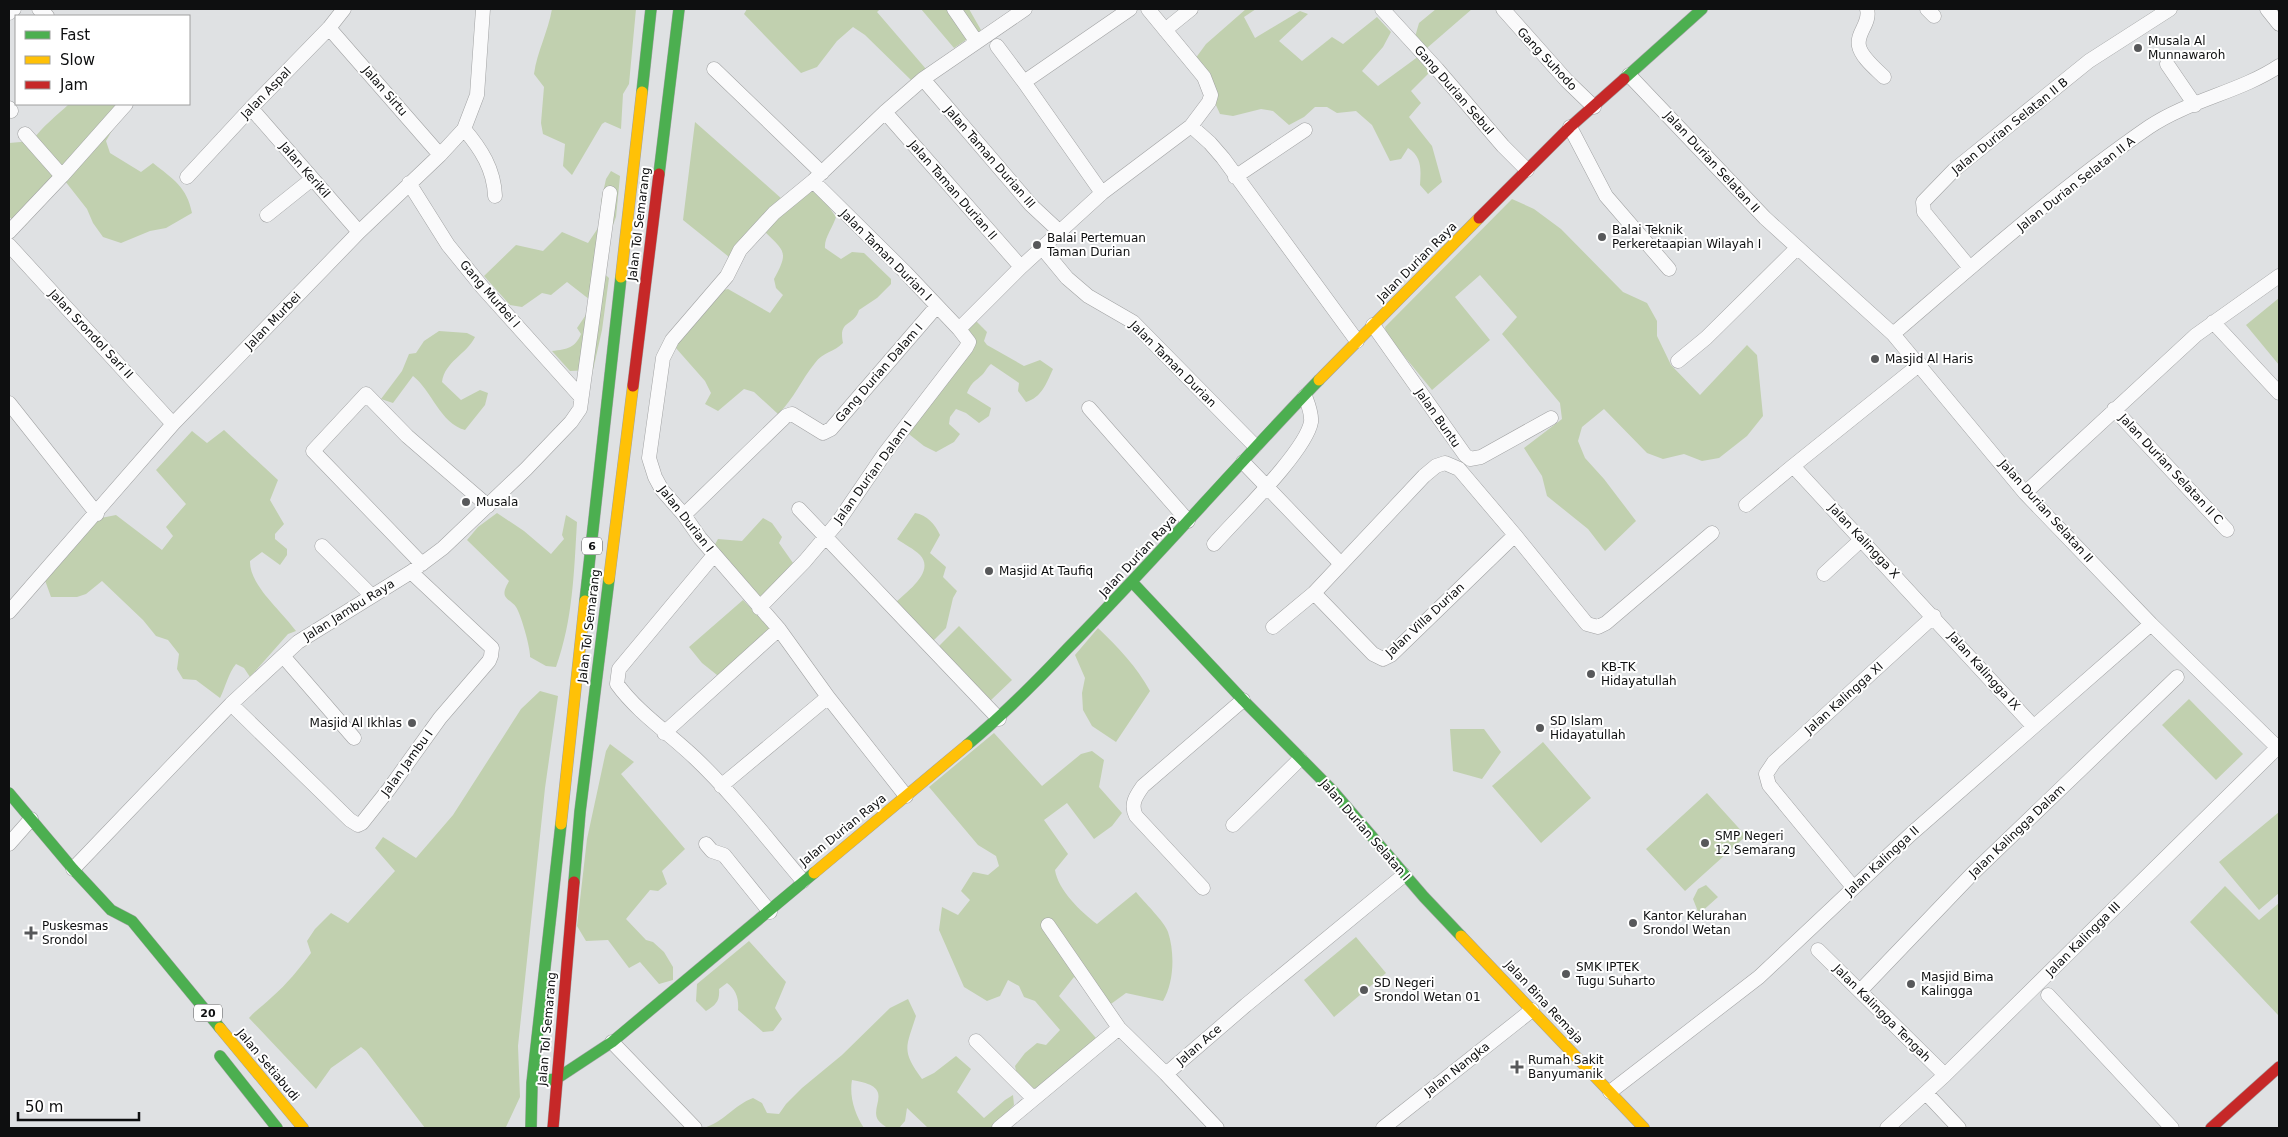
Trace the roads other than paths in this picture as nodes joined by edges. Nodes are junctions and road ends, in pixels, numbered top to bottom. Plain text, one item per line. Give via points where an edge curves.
1 (14, 9) edge
2 (344, 9) edge
3 (484, 9) edge
4 (651, 9) edge
5 (679, 9) edge
6 (954, 9) edge
7 (1025, 9) edge
8 (1130, 9) edge
9 (1148, 9) edge
10 (1191, 9) edge
11 (1382, 9) edge
12 (1503, 9) edge
13 (1702, 9) edge
14 (1867, 9) edge
15 (2170, 9) edge
16 (2267, 9) edge
17 (9, 13) edge
18 (2279, 24) edge
19 (329, 28) junction
20 (1166, 30) junction
21 (976, 41) junction
22 (997, 46) dead end
23 (2167, 64) dead end
24 (2279, 66) edge
25 (714, 69) dead end
26 (1629, 75) junction
27 (1884, 77) dead end
28 (923, 79) junction
29 (1024, 82) junction
30 (125, 105) edge
31 (2196, 105) junction
32 (1594, 107) junction
33 (250, 108) junction
34 (885, 112) junction
35 (1191, 126) junction
36 (1570, 127) junction
37 (464, 129) junction
38 (1305, 130) dead end
39 (25, 134) dead end
40 (440, 155) junction
41 (1527, 170) junction
42 (62, 176) junction
43 (187, 177) dead end
44 (817, 177) junction
45 (1235, 177) junction
46 (312, 179) junction
47 (409, 183) junction
48 (610, 193) dead end
49 (1102, 193) junction
50 (495, 196) dead end
51 (267, 216) dead end
52 (9, 232) edge
53 (359, 232) junction
54 (1060, 232) junction
55 (9, 245) edge
56 (1797, 248) junction
57 (1043, 249) junction
58 (1021, 267) junction
59 (1669, 268) dead end
60 (1970, 268) junction
61 (2279, 276) edge
62 (936, 306) junction
63 (2213, 322) junction
64 (1373, 325) junction
65 (959, 329) junction
66 (1893, 334) junction
67 (1357, 341) junction
68 (1678, 361) dead end
69 (1920, 364) junction
70 (2279, 393) edge
71 (1305, 396) junction
72 (581, 397) junction
73 (9, 404) edge
74 (1089, 408) dead end
75 (2114, 409) junction
76 (1551, 418) dead end
77 (173, 424) junction
78 (1255, 446) junction
79 (1243, 462) junction
80 (1794, 466) junction
81 (1267, 486) junction
82 (2025, 493) junction
83 (1746, 505) dead end
84 (488, 506) junction
85 (799, 508) dead end
86 (97, 514) junction
87 (684, 515) junction
88 (1188, 521) junction
89 (2227, 530) dead end
90 (1712, 533) dead end
91 (1515, 535) junction
92 (826, 536) junction
93 (1862, 539) junction
94 (1214, 544) dead end
95 (322, 546) dead end
96 (714, 555) junction
97 (1341, 564) junction
98 (417, 568) junction
99 (1824, 574) dead end
100 (1133, 583) junction
101 (1314, 593) junction
102 (372, 596) junction
103 (759, 608) junction
104 (9, 612) edge
105 (1934, 616) junction
106 (2151, 624) junction
107 (1273, 627) dead end
108 (779, 629) junction
109 (283, 656) junction
110 (2177, 677) dead end
111 (828, 697) junction
112 (1243, 700) junction
113 (231, 704) junction
114 (998, 719) junction
115 (2034, 726) junction
116 (664, 733) junction
117 (354, 738) dead end
118 (2278, 748) edge
119 (1300, 759) junction
120 (720, 786) junction
121 (9, 793) edge
122 (906, 796) junction
123 (31, 819) junction
124 (1233, 825) dead end
125 (9, 844) edge
126 (706, 844) dead end
127 (73, 869) junction
128 (1404, 875) junction
129 (803, 881) junction
130 (1853, 887) junction
131 (1203, 888) dead end
132 (111, 910) junction
133 (770, 912) junction
134 (1048, 925) dead end
135 (118, 927) dead end
136 (1818, 950) dead end
137 (1487, 960) joint
138 (1861, 990) junction
139 (2048, 995) dead end
140 (1532, 1010) junction
141 (1120, 1028) junction
142 (976, 1041) dead end
143 (612, 1042) junction
144 (215, 1049) dead end
145 (2279, 1067) edge
146 (1166, 1074) junction
147 (1945, 1075) junction
148 (556, 1079) junction
149 (532, 1083) junction
150 (1610, 1092) junction
151 (1926, 1093) junction
152 (1033, 1098) junction
153 (277, 1128) edge
154 (303, 1128) edge
155 (532, 1128) edge
156 (553, 1128) edge
157 (694, 1128) edge
158 (998, 1128) edge
159 (1216, 1128) edge
160 (1383, 1128) edge
161 (1644, 1128) edge
162 (1887, 1128) edge
163 (1959, 1128) edge
164 (2172, 1128) edge
165 (2211, 1128) edge

1 - 17 street
2 - 19 street, Jalan Aspal
3 - 37 street, Jalan Murbei via 478,95
4 - 149 main road, Jalan Tol Semarang / 6
5 - 148 main road, Jalan Tol Semarang / 6 via 580,812
6 - 21 street
7 - 21 street
8 - 29 street
9 - 20 street
10 - 20 street
11 - 41 street, Gang Durian Sebul via 1438,69 1502,146
12 - 32 street, Gang Suhodo
13 - 26 main road, Jalan Durian Raya
14 - 27 street via 1868,18 1859,37 1859,47
15 - 60 street, Jalan Durian Selatan II B via 2089,61 1954,170 1923,202 1924,212
16 - 18 street
19 - 33 street, Jalan Aspal
19 - 40 street, Jalan Sirtu
20 - 35 street via 1204,77 1211,95 1210,102
21 - 28 street
22 - 29 street
23 - 31 street
24 - 31 street, Jalan Durian Selatan II A
25 - 44 street, Jalan Taman Durian I
26 - 32 main road, Jalan Durian Raya
26 - 56 street, Jalan Durian Selatan II
28 - 34 street
28 - 54 street, Jalan Taman Durian III via 1031,204
29 - 49 street
30 - 42 street
31 - 60 street, Jalan Durian Selatan II A via 2151,126 2050,201
32 - 36 main road, Jalan Durian Raya
33 - 43 street, Jalan Aspal
33 - 46 street, Jalan Kerikil
34 - 44 street
34 - 58 street, Jalan Taman Durian II
35 - 45 street via 1210,143
35 - 49 street
36 - 41 main road, Jalan Durian Raya
36 - 59 street via 1606,196
37 - 40 street, Jalan Murbei
37 - 50 street via 489,166
38 - 45 street
39 - 42 street
40 - 47 street, Jalan Murbei
41 - 64 main road, Jalan Durian Raya
42 - 52 street
44 - 62 street, Jalan Taman Durian I
44 - 87 street, Jalan Durian I via 774,213 740,250 728,276 672,340 663,358 650,468 662,490
45 - 67 street
46 - 51 street
46 - 53 street, Jalan Kerikil
47 - 53 street, Jalan Murbei
47 - 72 street, Gang Murbei I via 448,245 471,274
48 - 72 street, Jalan Jambu Raya
49 - 54 street
53 - 77 street, Jalan Murbei
54 - 57 street
55 - 77 street, Jalan Srondol Sari II
56 - 66 street, Jalan Durian Selatan II
56 - 68 street via 1706,338
57 - 58 street
57 - 78 street, Jalan Taman Durian via 1067,278 1088,296 1133,322
58 - 65 street
60 - 66 street, Jalan Durian Selatan II A
61 - 63 street, Jalan Durian Selatan II C
62 - 65 street, Jalan Taman Durian I
62 - 87 street, Gang Durian Dalam I via 831,429 823,433 792,414 786,416
63 - 70 street
63 - 75 street, Jalan Durian Selatan II C
64 - 67 main road, Jalan Durian Raya
64 - 76 street, Jalan Buntu via 1470,459 1481,457
65 - 92 street, Jalan Durian Dalam I via 968,340 966,348
66 - 69 street, Jalan Durian Selatan II
67 - 71 main road, Jalan Durian Raya
69 - 80 street
69 - 82 street, Jalan Durian Selatan II
71 - 78 main road, Jalan Durian Raya
71 - 81 street via 1311,416 1309,430
72 - 84 street, Jalan Jambu Raya via 580,409 572,422
73 - 86 street
74 - 88 street
75 - 82 street, Jalan Durian Selatan II C
75 - 89 street, Jalan Durian Selatan II C
77 - 86 street, Jalan Murbei
78 - 79 main road, Jalan Durian Raya
79 - 81 street
79 - 88 main road, Jalan Durian Raya
80 - 83 street
80 - 93 street, Jalan Kalingga X
81 - 94 street
81 - 97 street
82 - 106 street, Jalan Durian Selatan II
84 - 98 street, Jalan Jambu Raya
84 - 98 street via 407,436 366,394 313,451
85 - 92 street
86 - 104 street, Jalan Murbei
87 - 96 street, Jalan Durian I
88 - 100 main road, Jalan Durian Raya
90 - 91 street via 1598,627 1588,624
91 - 97 street via 1459,469 1445,463 1424,476
91 - 101 street, Jalan Villa Durian via 1391,655 1383,659 1373,654
92 - 103 street, Jalan Durian Dalam I
92 - 114 street
93 - 99 street
93 - 105 street, Jalan Kalingga X
95 - 102 street
96 - 103 street, Jalan Durian I
96 - 116 street via 619,669 617,684
97 - 101 street
98 - 102 street, Jalan Jambu Raya
98 - 113 street, Jalan Jambu I via 492,651 488,661 440,718 362,823 354,824
100 - 112 main road, Jalan Durian Selatan I
100 - 114 main road, Jalan Durian Raya
101 - 107 street
102 - 109 street, Jalan Jambu Raya via 314,630
103 - 108 street, Jalan Durian I
105 - 115 street, Jalan Kalingga IX
105 - 130 street, Jalan Kalingga XI via 1774,762 1766,774 1769,785
106 - 115 street, Jalan Kalingga II
106 - 118 street, Jalan Durian Selatan II
108 - 111 street, Jalan Durian I
108 - 116 street
109 - 113 street, Jalan Jambu Raya
109 - 117 street
110 - 138 street, Jalan Kalingga Dalam via 1973,873
111 - 120 street
111 - 122 street, Jalan Durian I
112 - 119 main road, Jalan Durian Selatan I
112 - 131 street via 1143,786 1134,800 1136,816
113 - 127 street, Jalan Jambu Raya
114 - 122 main road, Jalan Durian Raya
115 - 130 street, Jalan Kalingga II
116 - 120 street via 695,758
118 - 147 street, Jalan Kalingga III
119 - 124 street
119 - 128 main road, Jalan Durian Selatan I via 1332,790
120 - 129 street
121 - 123 main road, Jalan Setiabudi / 20
122 - 129 main road, Jalan Durian Raya
123 - 125 street
123 - 127 main road, Jalan Setiabudi / 20
126 - 133 street via 712,851 724,855
127 - 132 main road, Jalan Setiabudi / 20
128 - 137 main road, Jalan Durian Selatan I
128 - 146 street, Jalan Ace
129 - 133 main road, Jalan Durian Raya
130 - 150 street, Jalan Kalingga II via 1753,983
132 - 135 main road, Jalan Setiabudi / 20
132 - 154 main road, Jalan Setiabudi / 20 via 132,921
133 - 143 main road, Jalan Durian Raya
134 - 141 street, Jalan Ace
136 - 138 street, Jalan Kalingga Tengah
137 - 140 main road, Jalan Bina Remaja
138 - 147 street, Jalan Kalingga Tengah
139 - 164 street
140 - 150 main road, Jalan Bina Remaja
140 - 160 street, Jalan Nangka
141 - 146 street, Jalan Ace
141 - 152 street
142 - 152 street
143 - 148 main road, Jalan Durian Raya
143 - 157 street
144 - 153 main road
145 - 165 main road
146 - 159 street
147 - 151 street, Jalan Kalingga III
148 - 149 main road
148 - 156 main road, Jalan Tol Semarang / 6
149 - 155 main road, Jalan Tol Semarang / 6
150 - 161 main road, Jalan Bina Remaja
151 - 162 street, Jalan Kalingga III
151 - 163 street
152 - 158 street

